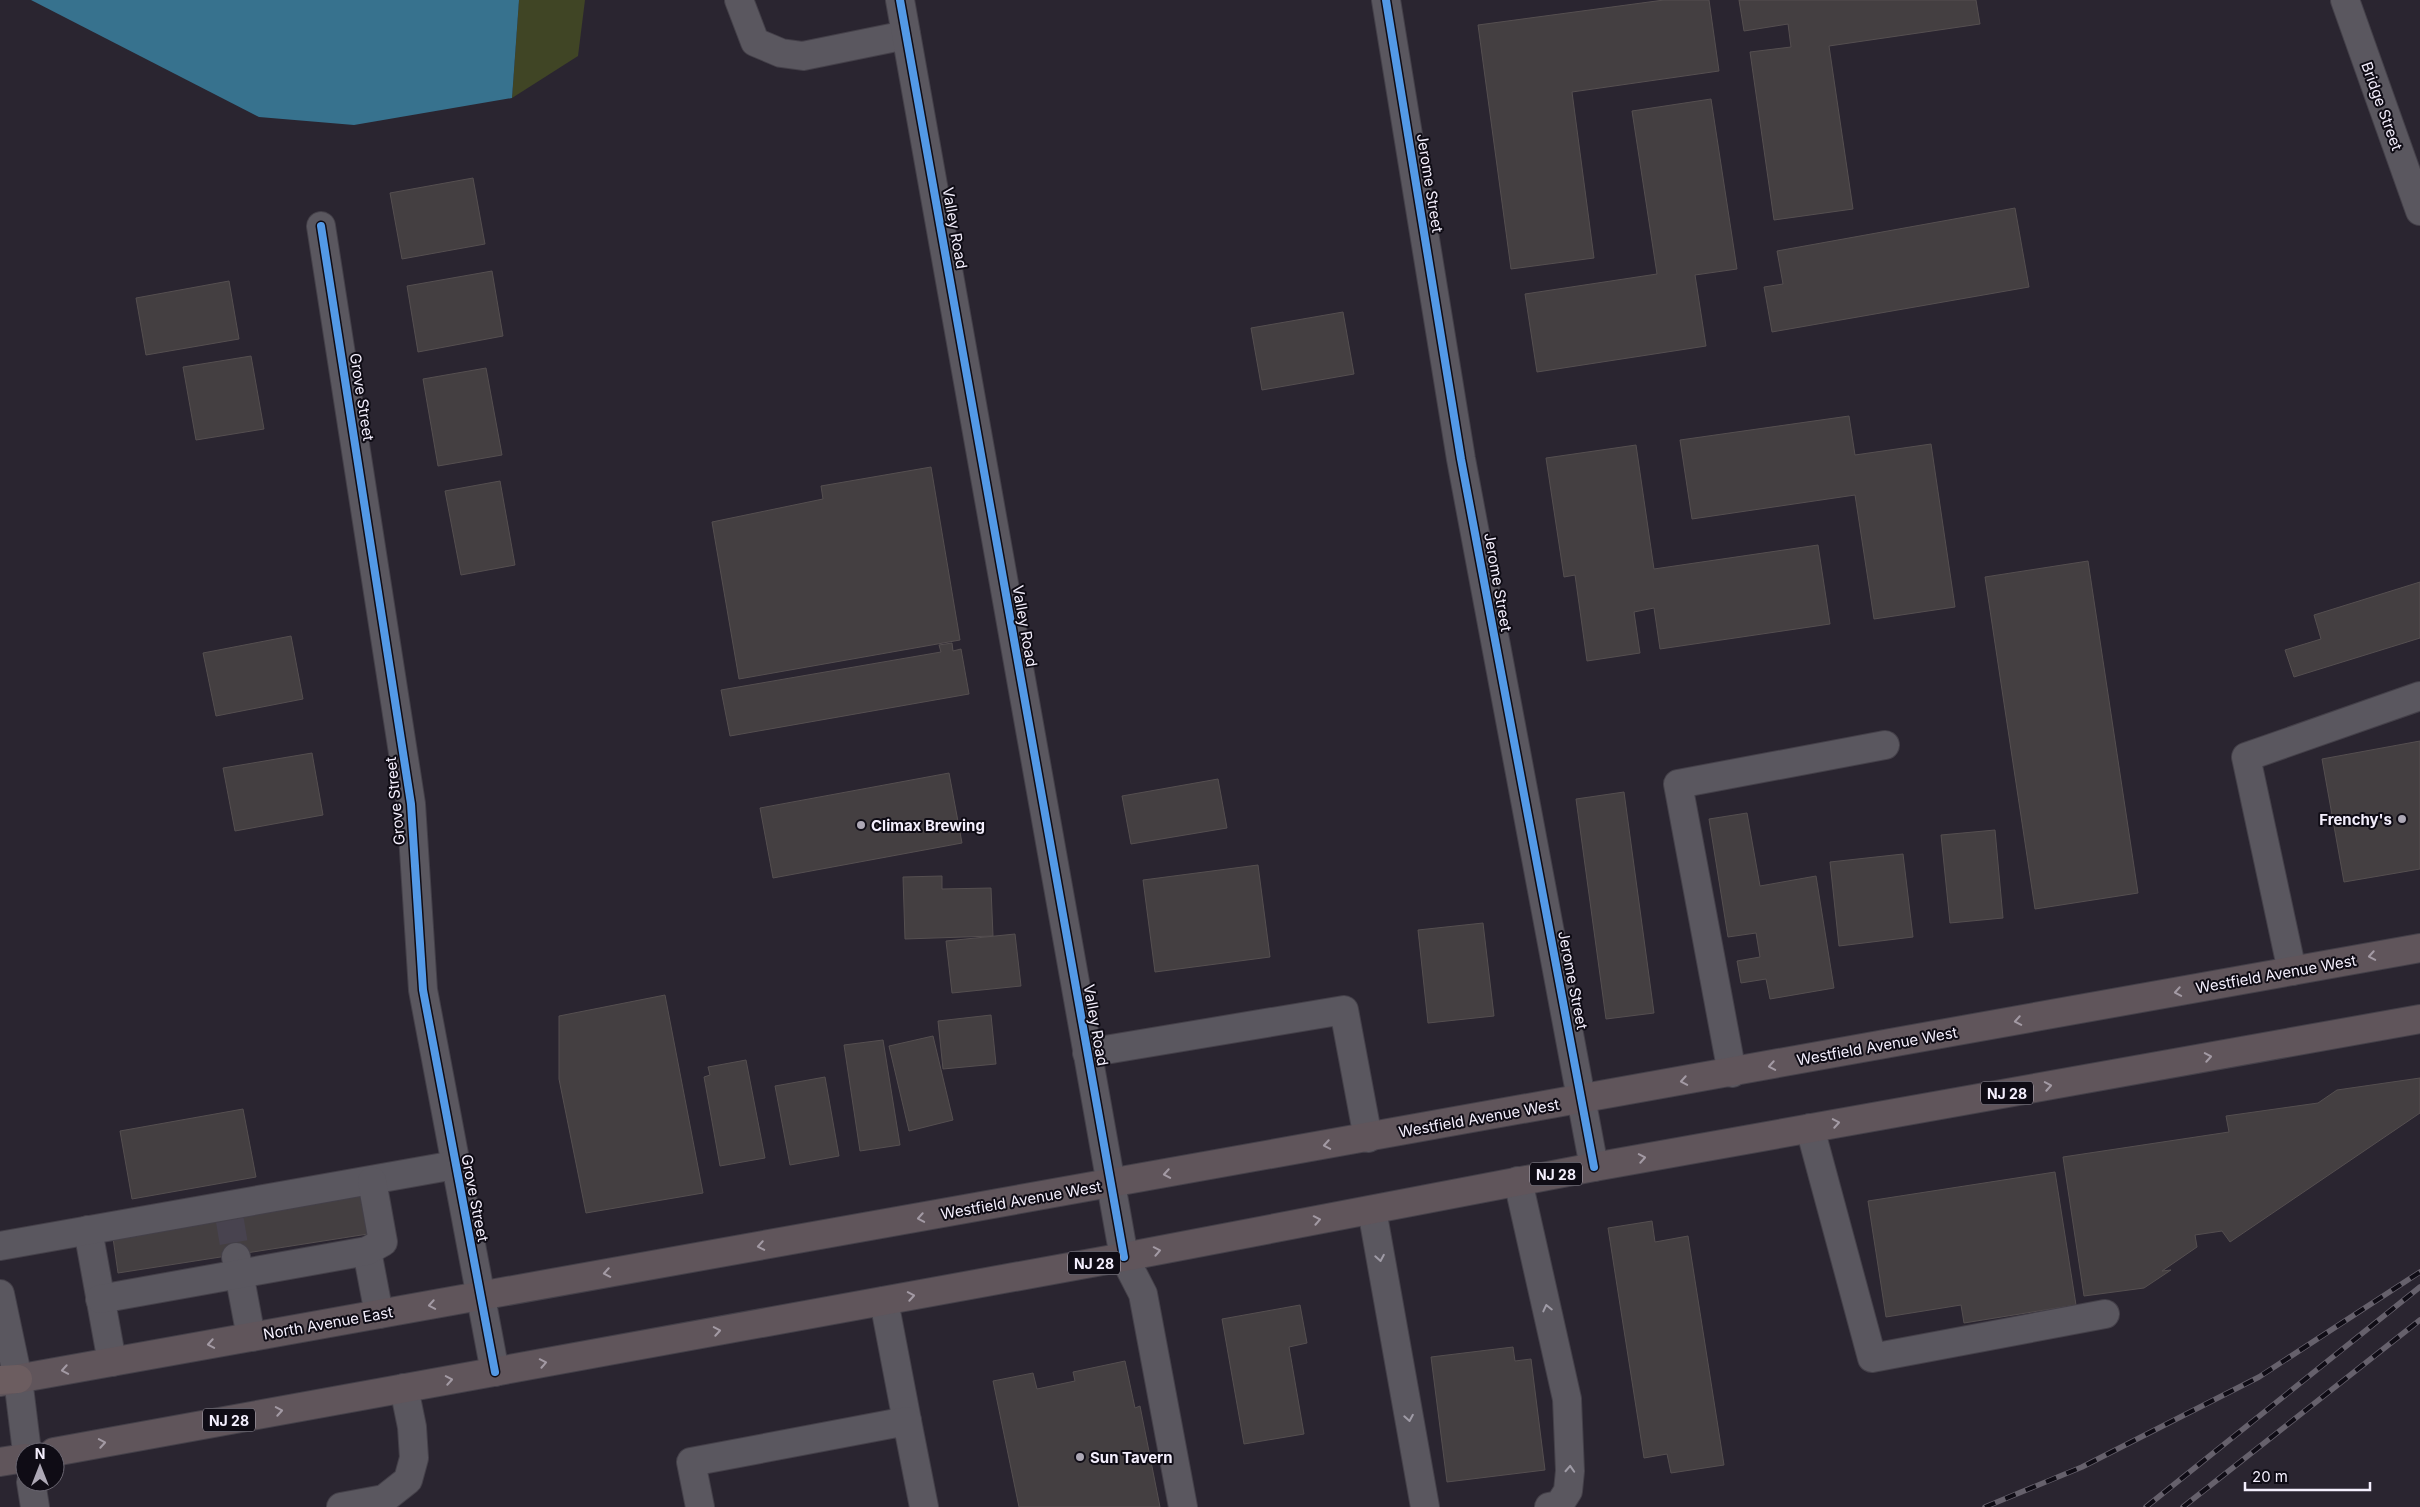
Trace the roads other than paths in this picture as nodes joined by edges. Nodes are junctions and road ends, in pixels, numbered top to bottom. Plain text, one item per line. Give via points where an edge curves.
1 (739, 0) edge
2 (900, 0) edge
3 (1386, 0) edge
4 (2345, 0) edge
5 (906, 36) junction
6 (2420, 211) edge
7 (321, 226) dead end
8 (2420, 696) edge
9 (1885, 745) dead end
10 (2420, 948) edge
11 (2292, 971) junction
12 (2420, 1019) edge
13 (1087, 1053) junction
14 (1732, 1073) junction
15 (1582, 1100) junction
16 (1810, 1128) junction
17 (1368, 1138) junction
18 (455, 1166) junction
19 (1594, 1167) junction
20 (372, 1181) junction
21 (1518, 1181) junction
22 (1110, 1184) junction
23 (1372, 1210) junction
24 (88, 1230) junction
25 (0, 1246) edge
26 (367, 1251) junction
27 (1124, 1258) junction
28 (655, 1264) joint
29 (238, 1265) junction
30 (0, 1294) edge
31 (480, 1296) junction
32 (100, 1299) junction
33 (884, 1301) junction
34 (380, 1314) junction
35 (2105, 1314) dead end
36 (251, 1337) junction
37 (112, 1362) junction
38 (495, 1372) junction
39 (6, 1380) edge
40 (404, 1388) junction
41 (908, 1422) junction
42 (24, 1442) edge
43 (65, 1450) edge
44 (15, 1460) edge
45 (0, 1462) edge
46 (33, 1492) edge
47 (35, 1507) edge
48 (340, 1507) edge
49 (700, 1507) edge
50 (924, 1507) edge
51 (1184, 1507) edge
52 (1426, 1507) edge
53 (1550, 1507) edge

1 - 5 street via 755,42 781,53 803,56
2 - 5 street, Valley Road
3 - 15 street, Jerome Street via 1461,459
4 - 6 street, Bridge Street
5 - 13 street, Valley Road
7 - 18 street, Grove Street via 411,804 423,990
8 - 11 street via 2246,757
9 - 14 street via 1678,784
10 -> 11 main road, Westfield Avenue West
11 -> 14 main road, Westfield Avenue West
16 -> 12 main road, NJ 28
13 - 17 street via 1344,1010
13 - 22 street, Valley Road
14 -> 15 main road, Westfield Avenue West
15 - 17 main road, Westfield Avenue West
15 - 19 street, Jerome Street
19 -> 16 main road, NJ 28
16 - 35 street via 1872,1358
17 -> 22 main road, Westfield Avenue West
18 - 20 street
18 - 31 street, Grove Street
19 - 21 main road, NJ 28
20 - 24 street via 228,1210
20 - 26 street via 383,1242
21 - 23 main road, NJ 28
53 -> 21 street via 1559,1504 1568,1491 1567,1399
22 - 27 street, Valley Road
22 -> 28 main road, Westfield Avenue West
27 -> 23 main road, NJ 28
23 -> 52 street
24 - 25 street
24 - 32 street
26 - 29 street
26 - 34 street
33 -> 27 main road, NJ 28
27 - 51 street, Valley Road via 1143,1294
28 -> 31 main road, North Avenue East
29 - 32 street
29 - 36 street
30 - 39 street
31 -> 34 main road, North Avenue East
31 - 38 street, Grove Street
32 - 37 street
38 -> 33 main road, NJ 28
33 - 41 street
34 - 36 main road, North Avenue East
36 -> 37 main road, North Avenue East
37 -> 39 main road, North Avenue East
40 -> 38 main road, NJ 28
39 - 42 street
43 -> 40 main road, NJ 28
40 - 48 street via 414,1458 408,1480 384,1499
41 - 49 street via 691,1462
41 - 50 street
44 - 45 main road
46 - 47 street

